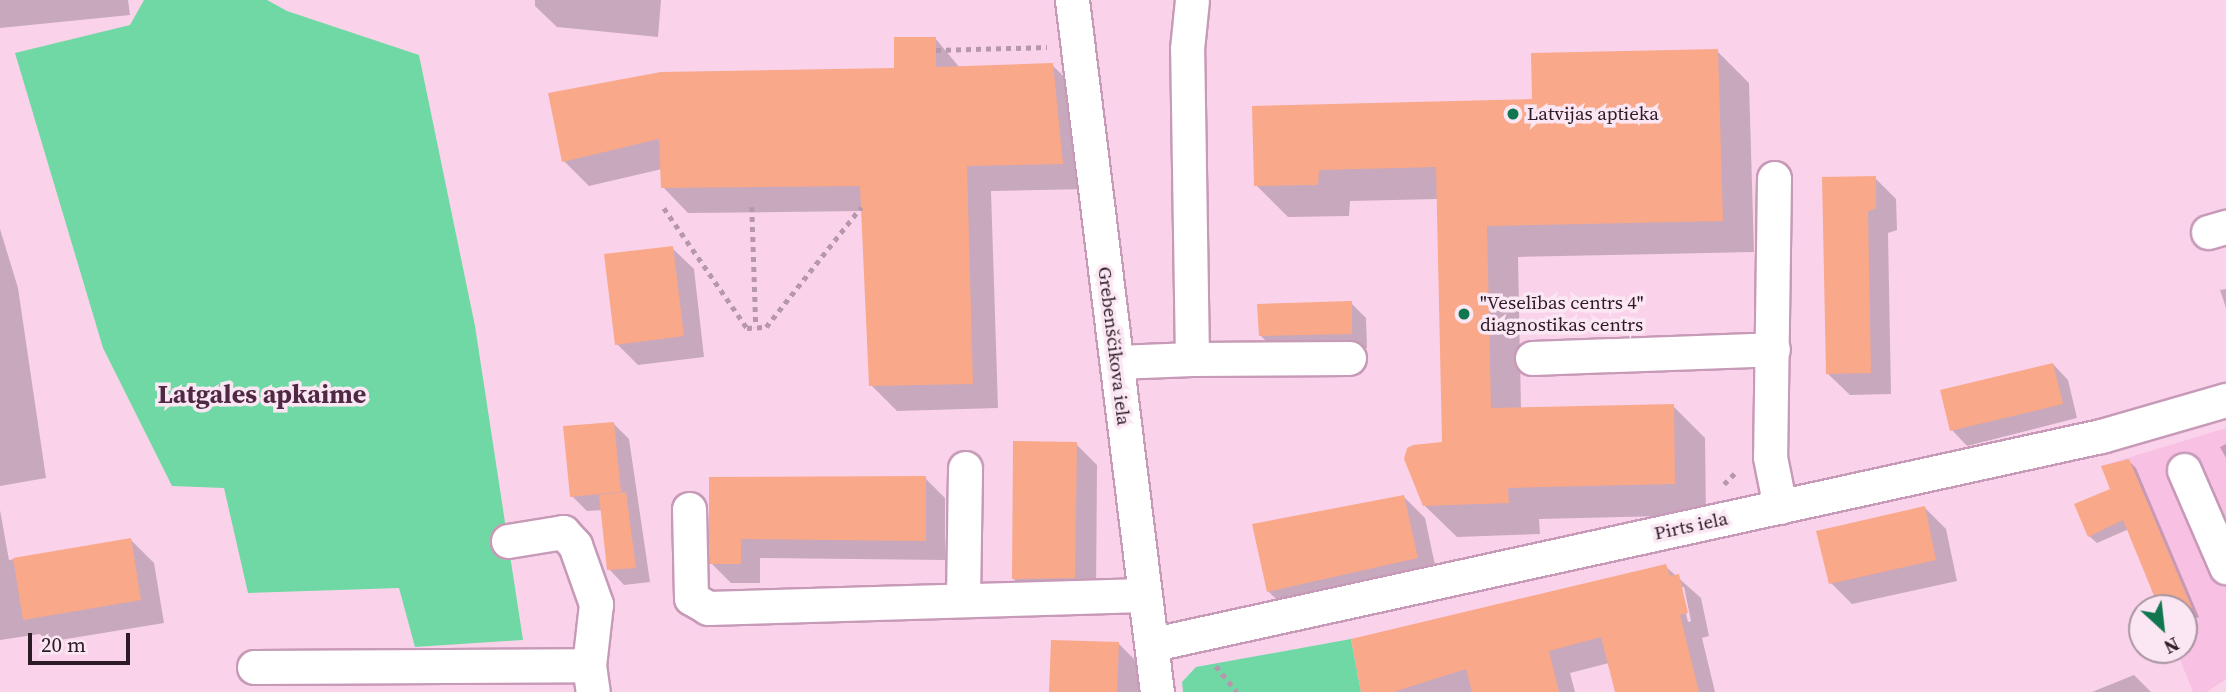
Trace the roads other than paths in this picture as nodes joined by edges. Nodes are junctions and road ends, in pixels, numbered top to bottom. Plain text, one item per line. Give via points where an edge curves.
1 (1072, 0) edge
2 (1192, 0) edge
3 (1774, 178) dead end
4 (1773, 349) junction
5 (1349, 358) dead end
6 (1532, 358) dead end
7 (1192, 359) junction
8 (1117, 362) junction
9 (2226, 400) edge
10 (965, 468) dead end
11 (2184, 470) dead end
12 (1780, 507) junction
13 (689, 509) dead end
14 (508, 541) dead end
15 (2226, 566) edge
16 (1144, 595) junction
17 (963, 598) junction
18 (1154, 644) junction
19 (254, 667) dead end
20 (591, 679) edge
21 (1157, 692) edge

1 - 8 street, Grebenščikova iela
2 - 7 street via 1187,49
3 - 4 street
4 - 6 street
4 - 12 street via 1772,465
5 - 7 street
7 - 8 street
8 - 16 street, Grebenščikova iela
9 - 12 street, Pirts iela via 2101,436
10 - 17 street
11 - 15 street
12 - 18 street, Pirts iela
13 - 17 street via 691,598 697,605
14 - 20 street via 563,532 575,545 596,604
16 - 17 street
16 - 18 street, Grebenščikova iela
18 - 21 street, Grebenščikova iela
19 - 20 street

